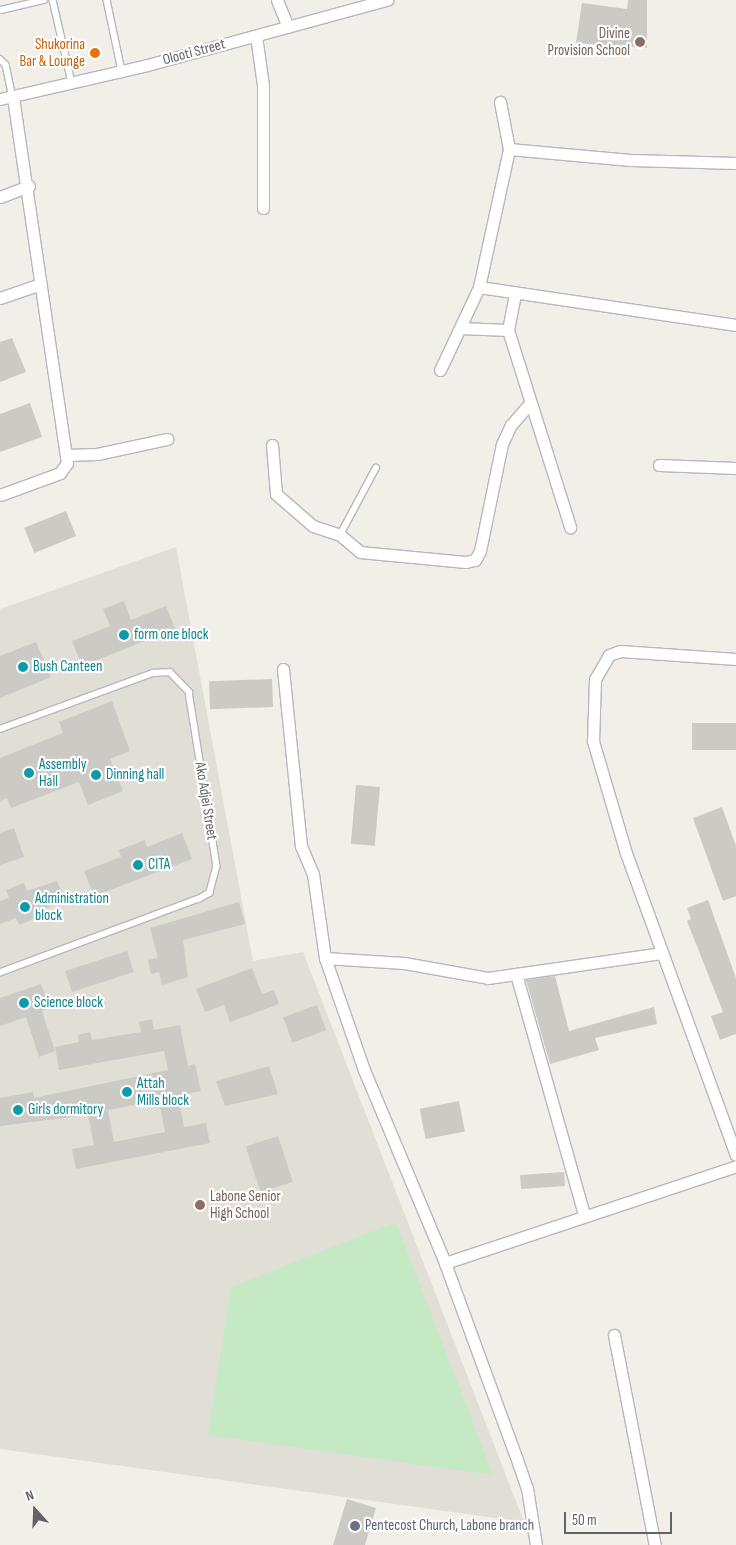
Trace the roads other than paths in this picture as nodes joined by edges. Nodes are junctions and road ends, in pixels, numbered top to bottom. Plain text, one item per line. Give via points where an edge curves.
1 (44, 0) edge
2 (53, 0) edge
3 (107, 0) edge
4 (276, 0) edge
5 (387, 0) edge
6 (1, 10) edge
7 (288, 27) junction
8 (256, 36) junction
9 (0, 59) edge
10 (122, 71) junction
11 (72, 83) junction
12 (13, 97) junction
13 (0, 99) edge
14 (500, 102) dead end
15 (509, 149) junction
16 (736, 164) edge
17 (29, 186) junction
18 (0, 197) edge
19 (263, 208) dead end
20 (41, 284) junction
21 (479, 287) junction
22 (515, 293) junction
23 (0, 298) edge
24 (736, 325) edge
25 (460, 328) junction
26 (508, 330) junction
27 (440, 370) dead end
28 (530, 403) junction
29 (167, 439) dead end
30 (272, 445) dead end
31 (66, 455) junction
32 (659, 465) dead end
33 (376, 468) dead end
34 (736, 468) edge
35 (0, 495) edge
36 (570, 527) dead end
37 (340, 535) junction
38 (736, 659) edge
39 (283, 669) dead end
40 (0, 729) edge
41 (662, 953) junction
42 (325, 958) junction
43 (0, 973) edge
44 (516, 974) junction
45 (736, 1155) edge
46 (736, 1166) edge
47 (584, 1214) junction
48 (445, 1262) junction
49 (614, 1335) dead end
50 (536, 1545) edge
51 (655, 1545) edge

1 - 6 lane
2 - 11 lane
3 - 10 lane
4 - 7 street
5 - 7 street, Olooti Street
7 - 8 street, Olooti Street
8 - 10 street, Olooti Street
8 - 19 street via 263,85
9 - 12 lane via 6,65
10 - 11 street, Olooti Street
11 - 12 street, Olooti Street
12 - 13 street, Olooti Street
12 - 17 street
14 - 15 street
15 - 16 street via 631,160
15 - 21 street
17 - 18 street
17 - 20 street
20 - 23 street
20 - 31 street
21 - 22 street
21 - 25 street
22 - 24 street
22 - 26 street
25 - 26 street
25 - 27 street
26 - 28 street
28 - 36 street
28 - 37 street via 511,425 502,444 476,560 360,552
29 - 31 street via 97,454
30 - 37 street via 274,488 281,502 313,526
31 - 35 street via 65,470
32 - 34 street
33 - 37 lane
38 - 41 street via 620,651 610,655 595,679 593,741
39 - 42 street via 301,846 313,874
40 - 43 lane, Ako Adjei Street via 153,673 170,672 189,692 217,866 210,893 199,899
41 - 44 street
41 - 45 street
42 - 44 street via 404,963 488,978
42 - 48 street via 364,1070
44 - 47 street
46 - 47 street
47 - 48 street
48 - 50 street via 527,1488
49 - 51 street

